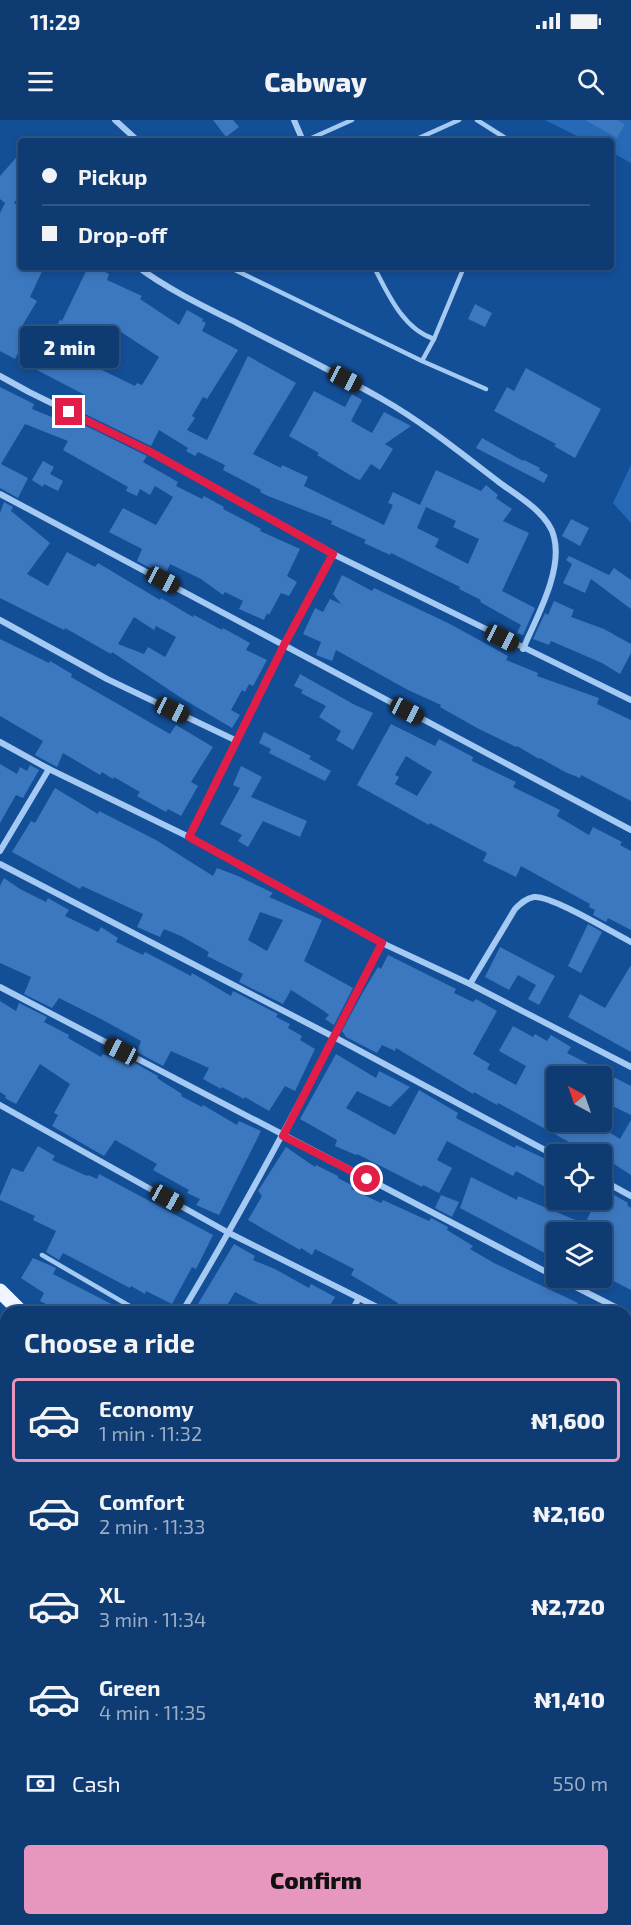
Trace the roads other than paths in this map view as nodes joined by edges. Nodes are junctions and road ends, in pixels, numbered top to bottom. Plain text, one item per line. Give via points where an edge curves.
1 (115, 120) edge
2 (294, 120) edge
3 (352, 120) edge
4 (459, 120) edge
5 (477, 120) edge
6 (135, 138) edge
7 (303, 138) edge
8 (311, 138) edge
9 (419, 138) edge
10 (505, 138) edge
11 (143, 270) edge
12 (235, 270) edge
13 (376, 270) edge
14 (463, 270) edge
15 (434, 339) junction
16 (422, 361) junction
17 (0, 376) edge
18 (486, 389) dead end
19 (0, 494) edge
20 (333, 554) junction
21 (0, 620) edge
22 (284, 645) junction
23 (523, 649) junction
24 (631, 700) edge
25 (237, 741) junction
26 (0, 742) edge
27 (49, 769) junction
28 (631, 830) edge
29 (189, 837) junction
30 (0, 851) edge
31 (0, 864) edge
32 (631, 942) edge
33 (382, 943) junction
34 (471, 984) junction
35 (0, 987) edge
36 (334, 1037) junction
37 (631, 1067) edge
38 (0, 1105) edge
39 (283, 1136) junction
40 (546, 1151) edge
41 (612, 1186) edge
42 (631, 1196) edge
43 (229, 1233) junction
44 (42, 1255) dead end
45 (546, 1272) edge
46 (576, 1288) edge
47 (0, 1291) edge
48 (359, 1298) junction
49 (15, 1306) edge
50 (130, 1306) edge
51 (186, 1306) edge
52 (354, 1306) edge
53 (375, 1306) edge
54 (611, 1306) edge

1 - 6 street
2 - 7 street
3 - 8 lane
4 - 9 lane
5 - 10 lane
11 - 23 street via 176,292 383,399 449,443 543,518 554,534 555,559 550,583
12 - 16 lane
13 - 15 lane via 395,307 416,329
14 - 15 lane
15 - 16 lane
16 - 18 lane
17 - 20 street via 149,451
19 - 22 street
20 - 22 street
20 - 23 street
21 - 25 street via 107,679
22 - 25 street
22 - 28 street
23 - 24 street
25 - 29 street
26 - 27 street
27 - 29 street
27 - 30 street
29 - 33 street
31 - 36 street
32 - 34 street via 536,896 515,909
33 - 34 street
33 - 36 street
34 - 37 street
35 - 39 street
36 - 39 street
36 - 40 street
38 - 43 street
39 - 43 street
39 - 45 street
41 - 42 street
43 - 48 street
43 - 51 street
44 - 50 lane
46 - 54 street
47 - 49 main road
48 - 52 street
48 - 53 street

